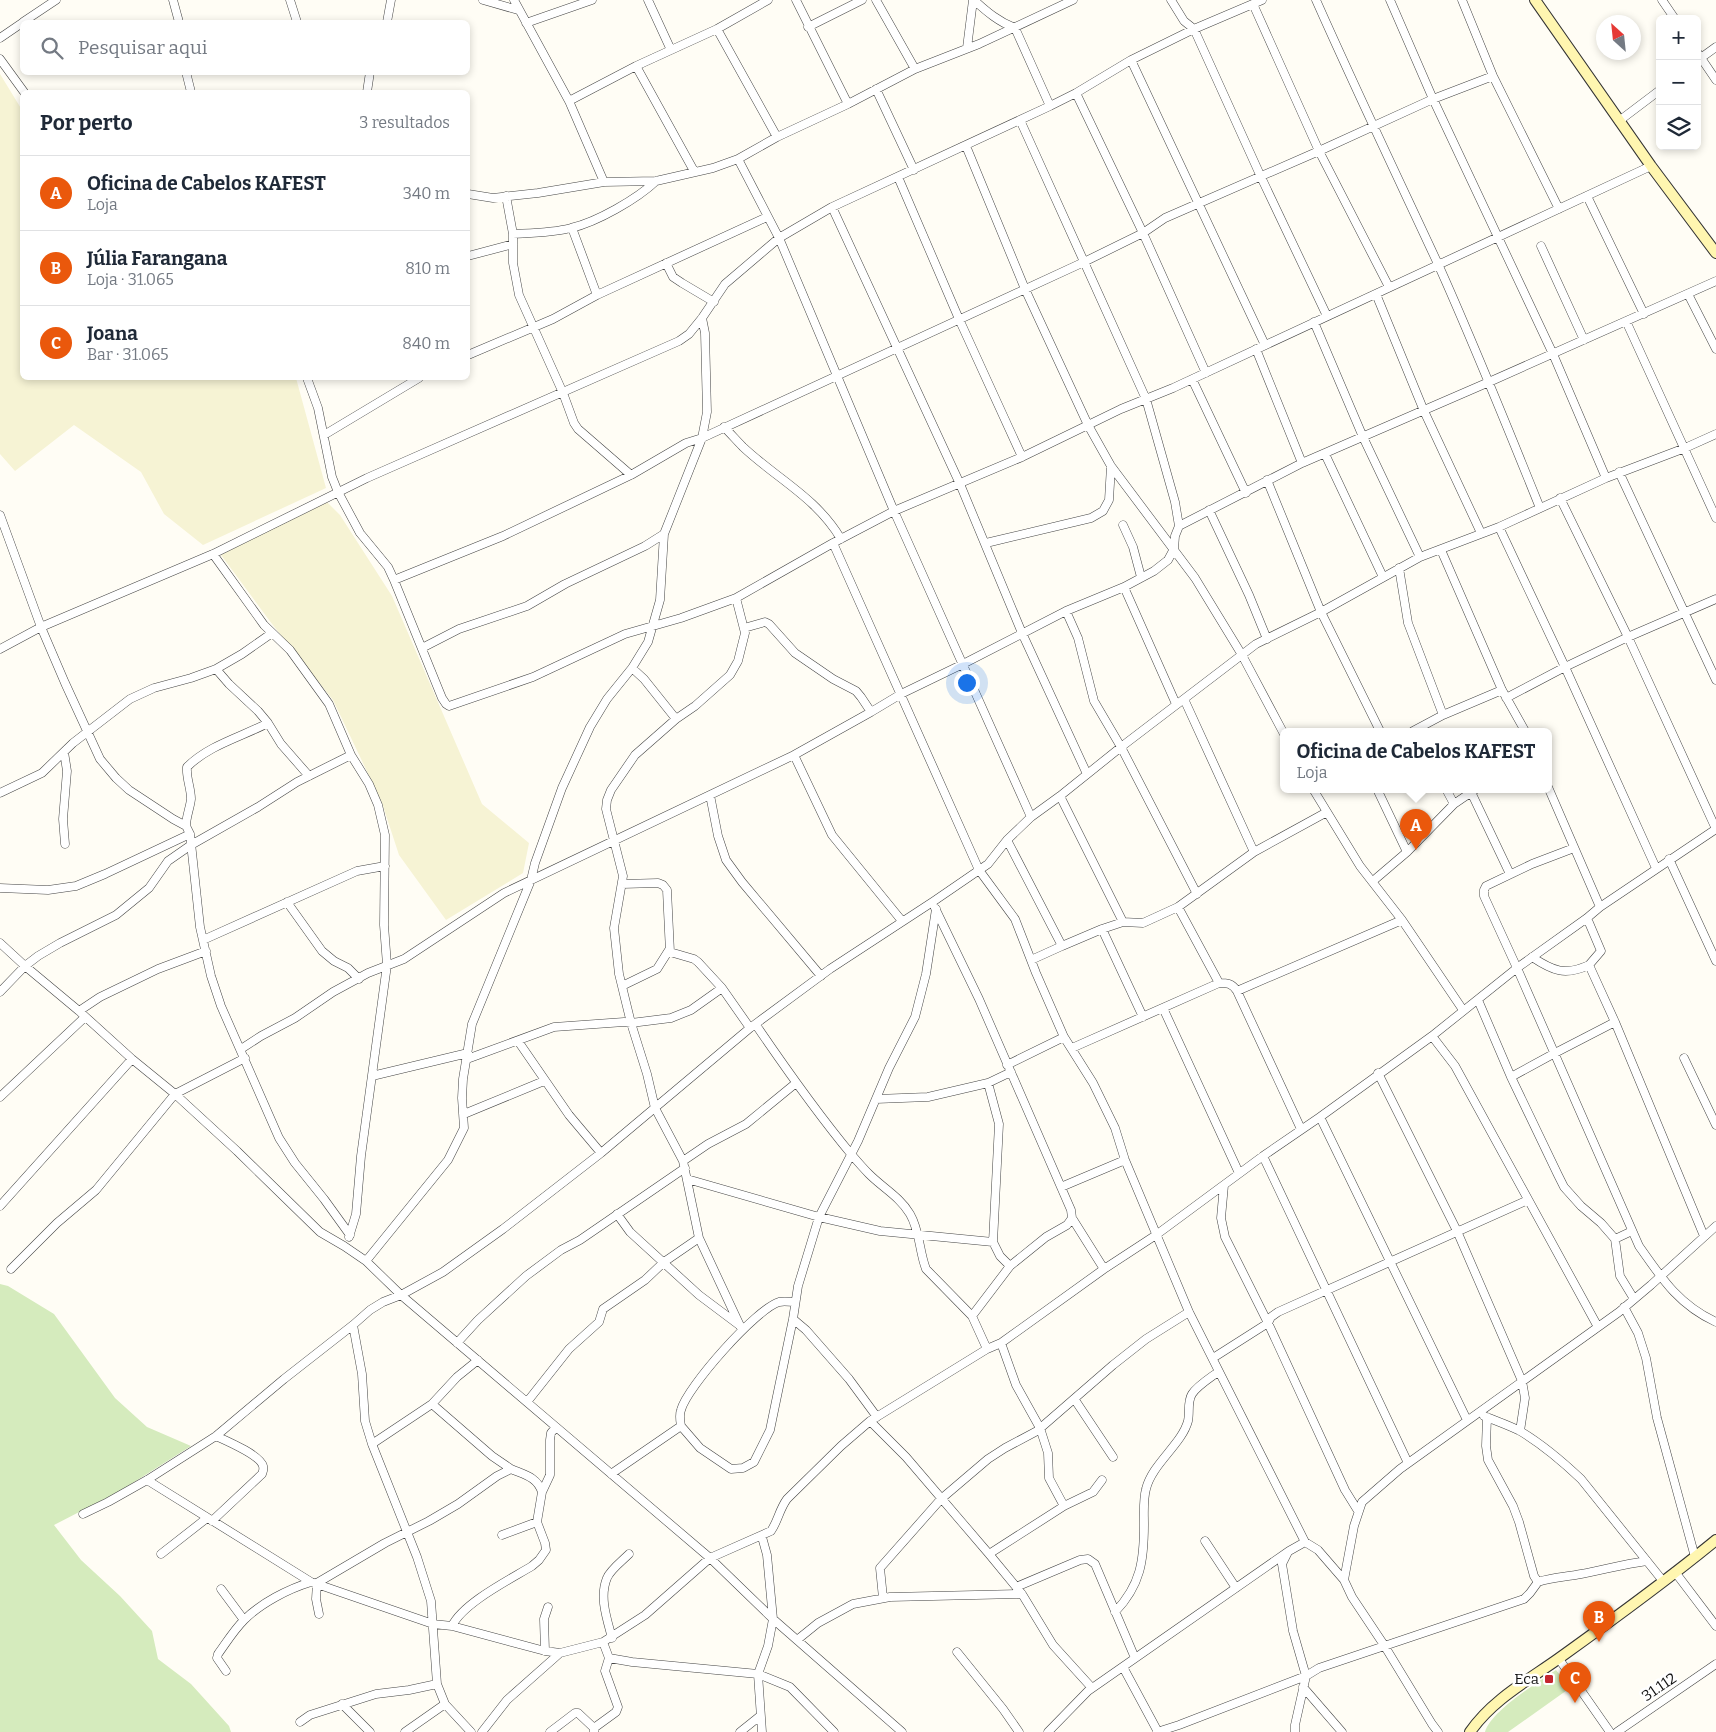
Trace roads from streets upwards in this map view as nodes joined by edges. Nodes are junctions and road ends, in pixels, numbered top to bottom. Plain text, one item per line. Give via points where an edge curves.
1 (56, 0) edge
2 (173, 0) edge
3 (290, 0) edge
4 (391, 0) edge
5 (483, 0) edge
6 (514, 0) edge
7 (592, 0) edge
8 (648, 0) edge
9 (768, 0) edge
10 (796, 0) edge
11 (862, 0) edge
12 (876, 0) edge
13 (973, 0) edge
14 (1171, 0) edge
15 (1262, 0) edge
16 (1316, 0) edge
17 (1390, 0) edge
18 (1462, 0) edge
19 (1535, 0) edge
20 (1662, 0) edge
21 (1070, 1) edge
22 (1254, 4) junction
23 (518, 10) junction
24 (1671, 15) edge
25 (27, 20) edge
26 (178, 20) edge
27 (296, 20) edge
28 (387, 20) edge
29 (526, 23) junction
30 (20, 25) edge
31 (808, 27) junction
32 (1015, 28) junction
33 (717, 29) junction
34 (1194, 29) junction
35 (0, 38) edge
36 (1716, 47) edge
37 (966, 48) junction
38 (671, 50) junction
39 (1701, 55) edge
40 (0, 58) edge
41 (1131, 60) junction
42 (1700, 60) edge
43 (636, 66) junction
44 (915, 69) junction
45 (187, 75) edge
46 (370, 75) edge
47 (1493, 76) junction
48 (1716, 80) edge
49 (876, 89) junction
50 (23, 90) edge
51 (190, 90) edge
52 (368, 90) edge
53 (1076, 93) junction
54 (1656, 93) edge
55 (1433, 99) junction
56 (569, 101) junction
57 (848, 104) junction
58 (1050, 106) junction
59 (1020, 120) junction
60 (1619, 121) junction
61 (1372, 127) junction
62 (778, 137) junction
63 (966, 146) junction
64 (1320, 151) junction
65 (738, 159) junction
66 (1651, 166) junction
67 (914, 170) junction
68 (694, 171) junction
69 (898, 177) junction
70 (1261, 177) junction
71 (656, 181) junction
72 (604, 182) junction
73 (470, 194) edge
74 (506, 196) junction
75 (1587, 196) junction
76 (1199, 203) junction
77 (832, 208) junction
78 (1559, 209) junction
79 (767, 216) junction
80 (572, 228) junction
81 (1143, 233) junction
82 (512, 234) junction
83 (1498, 237) junction
84 (778, 238) junction
85 (513, 244) junction
86 (1541, 246) dead end
87 (1716, 253) edge
88 (470, 255) edge
89 (666, 262) junction
90 (1084, 262) junction
91 (1438, 265) junction
92 (1716, 281) edge
93 (1389, 288) junction
94 (1025, 289) junction
95 (1376, 294) junction
96 (1688, 294) junction
97 (597, 295) junction
98 (714, 302) junction
99 (1644, 314) junction
100 (1327, 316) junction
101 (702, 318) junction
102 (959, 319) junction
103 (1314, 322) junction
104 (1626, 322) junction
105 (533, 328) junction
106 (1584, 340) junction
107 (1266, 345) junction
108 (898, 348) junction
109 (1256, 349) junction
110 (1716, 349) edge
111 (470, 354) edge
112 (1553, 354) junction
113 (1206, 373) junction
114 (838, 375) junction
115 (1192, 379) junction
116 (308, 380) edge
117 (416, 380) edge
118 (1489, 382) junction
119 (563, 393) junction
120 (1146, 399) junction
121 (1424, 411) junction
122 (1088, 425) junction
123 (724, 427) junction
124 (1716, 434) edge
125 (324, 435) junction
126 (1363, 437) junction
127 (702, 438) junction
128 (1685, 448) junction
129 (1325, 454) junction
130 (1022, 457) junction
131 (1302, 463) junction
132 (1111, 466) junction
133 (1620, 472) junction
134 (631, 475) junction
135 (1606, 478) junction
136 (1268, 480) junction
137 (960, 484) junction
138 (338, 492) junction
139 (1246, 493) junction
140 (1560, 498) junction
141 (1540, 508) junction
142 (1209, 510) junction
143 (894, 511) junction
144 (0, 515) edge
145 (1716, 518) edge
146 (1123, 525) dead end
147 (1179, 526) junction
148 (1499, 527) junction
149 (1481, 533) junction
150 (664, 534) junction
151 (841, 539) junction
152 (833, 543) junction
153 (986, 543) junction
154 (1174, 549) junction
155 (1440, 550) junction
156 (213, 554) junction
157 (1420, 557) junction
158 (1399, 568) junction
159 (1141, 577) junction
160 (1382, 577) junction
161 (394, 580) junction
162 (1124, 587) junction
163 (736, 598) junction
164 (1716, 599) edge
165 (1066, 611) junction
166 (1321, 612) junction
167 (1685, 613) junction
168 (653, 626) junction
169 (41, 627) junction
170 (744, 628) junction
171 (272, 633) junction
172 (1022, 633) junction
173 (1628, 637) junction
174 (1267, 639) junction
175 (422, 648) junction
176 (0, 649) edge
177 (1242, 655) junction
178 (963, 664) junction
179 (1565, 667) junction
180 (632, 668) junction
181 (216, 669) junction
182 (1716, 680) edge
183 (1502, 690) junction
184 (901, 694) junction
185 (1506, 698) junction
186 (1184, 699) junction
187 (1176, 704) junction
188 (871, 712) junction
189 (1443, 715) junction
190 (676, 719) junction
191 (268, 723) junction
192 (1281, 728) edge
193 (1379, 728) edge
194 (1420, 728) edge
195 (1521, 728) edge
196 (87, 732) junction
197 (1121, 747) junction
198 (64, 752) junction
199 (351, 755) junction
200 (794, 755) junction
201 (1087, 774) junction
202 (309, 776) junction
203 (0, 793) edge
204 (1315, 793) edge
205 (1378, 793) edge
206 (1448, 793) edge
207 (1470, 793) edge
208 (1475, 793) edge
209 (1551, 793) edge
210 (710, 795) junction
211 (1060, 796) junction
212 (1454, 804) junction
213 (1327, 812) junction
214 (1030, 817) junction
215 (186, 826) junction
216 (1716, 829) edge
217 (190, 834) junction
218 (1007, 840) junction
219 (614, 841) junction
220 (65, 844) dead end
221 (191, 846) junction
222 (1574, 848) junction
223 (1254, 852) junction
224 (1407, 852) junction
225 (1669, 859) junction
226 (385, 866) junction
227 (1656, 868) junction
228 (979, 870) junction
229 (1510, 874) junction
230 (531, 880) junction
231 (1373, 881) junction
232 (622, 884) junction
233 (0, 888) edge
234 (1197, 894) junction
235 (287, 902) junction
236 (935, 905) junction
237 (1600, 907) junction
238 (1178, 908) junction
239 (1587, 918) junction
240 (1402, 920) junction
241 (902, 921) junction
242 (1123, 922) junction
243 (1102, 929) junction
244 (203, 940) junction
245 (0, 943) edge
246 (1062, 946) junction
247 (669, 950) junction
248 (206, 951) junction
249 (1532, 957) junction
250 (1031, 960) junction
251 (1716, 961) edge
252 (387, 965) junction
253 (1589, 965) junction
254 (25, 966) junction
255 (1517, 968) junction
256 (821, 976) junction
257 (359, 979) junction
258 (1219, 983) junction
259 (622, 986) junction
260 (722, 988) junction
261 (1237, 991) junction
262 (0, 992) edge
263 (1478, 1000) junction
264 (1164, 1008) junction
265 (1463, 1010) junction
266 (82, 1014) junction
267 (1144, 1017) junction
268 (1615, 1022) junction
269 (631, 1023) junction
270 (753, 1026) junction
271 (1432, 1036) junction
272 (1064, 1037) junction
273 (518, 1041) junction
274 (1072, 1048) junction
275 (241, 1049) junction
276 (1555, 1053) junction
277 (467, 1056) junction
278 (245, 1058) junction
279 (1684, 1058) dead end
280 (132, 1059) junction
281 (1007, 1065) junction
282 (1011, 1072) junction
283 (1378, 1073) junction
284 (372, 1076) junction
285 (1511, 1077) junction
286 (544, 1080) junction
287 (796, 1083) junction
288 (988, 1083) junction
289 (175, 1094) junction
290 (0, 1098) edge
291 (876, 1099) junction
292 (655, 1108) junction
293 (464, 1114) junction
294 (1320, 1117) junction
295 (1716, 1125) edge
296 (1301, 1128) junction
297 (601, 1153) junction
298 (852, 1154) junction
299 (1263, 1156) junction
300 (1125, 1160) junction
301 (684, 1164) junction
302 (1239, 1174) junction
303 (688, 1180) junction
304 (1224, 1185) junction
305 (1061, 1187) junction
306 (1528, 1200) junction
307 (0, 1206) edge
308 (617, 1214) junction
309 (820, 1217) junction
310 (1072, 1218) junction
311 (1716, 1226) edge
312 (1457, 1231) junction
313 (1632, 1231) junction
314 (917, 1234) junction
315 (1156, 1235) junction
316 (350, 1236) junction
317 (1704, 1236) junction
318 (699, 1238) junction
319 (1615, 1239) junction
320 (993, 1242) junction
321 (344, 1246) junction
322 (366, 1261) junction
323 (664, 1262) junction
324 (1389, 1263) junction
325 (1010, 1266) junction
326 (11, 1269) dead end
327 (1104, 1269) junction
328 (1660, 1277) junction
329 (1326, 1291) junction
330 (401, 1295) junction
331 (1634, 1299) junction
332 (795, 1302) junction
333 (1624, 1308) junction
334 (1189, 1312) junction
335 (972, 1316) junction
336 (793, 1318) junction
337 (1716, 1322) edge
338 (1268, 1323) junction
339 (353, 1325) junction
340 (1598, 1327) junction
341 (741, 1328) junction
342 (457, 1343) junction
343 (1002, 1343) junction
344 (987, 1349) junction
345 (1213, 1358) junction
346 (478, 1360) junction
347 (1218, 1372) junction
348 (1522, 1381) junction
349 (1074, 1400) junction
350 (527, 1402) junction
351 (432, 1404) junction
352 (1477, 1413) junction
353 (1487, 1417) junction
354 (873, 1419) junction
355 (1467, 1420) junction
356 (681, 1426) junction
357 (556, 1427) junction
358 (1040, 1428) junction
359 (1520, 1431) junction
360 (216, 1436) junction
361 (372, 1444) junction
362 (1113, 1457) dead end
363 (1408, 1463) junction
364 (511, 1469) junction
365 (610, 1474) junction
366 (147, 1480) junction
367 (1102, 1480) dead end
368 (542, 1492) junction
369 (941, 1499) junction
370 (1064, 1506) junction
371 (1358, 1511) junction
372 (83, 1514) dead end
373 (210, 1520) junction
374 (537, 1522) junction
375 (406, 1533) junction
376 (502, 1535) dead end
377 (762, 1536) junction
378 (1716, 1540) edge
379 (1205, 1541) dead end
380 (1305, 1542) junction
381 (1289, 1551) junction
382 (161, 1554) dead end
383 (629, 1554) dead end
384 (989, 1554) junction
385 (1695, 1556) junction
386 (710, 1558) junction
387 (1647, 1561) junction
388 (1675, 1572) junction
389 (1344, 1580) junction
390 (1663, 1581) junction
391 (1538, 1582) junction
392 (314, 1583) junction
393 (1016, 1587) junction
394 (1236, 1588) junction
395 (221, 1589) dead end
396 (1022, 1594) junction
397 (883, 1598) junction
398 (548, 1608) dead end
399 (1115, 1612) junction
400 (320, 1614) dead end
401 (773, 1619) junction
402 (244, 1620) junction
403 (433, 1624) junction
404 (452, 1626) junction
405 (1716, 1626) edge
406 (612, 1638) junction
407 (797, 1640) junction
408 (603, 1642) junction
409 (1384, 1645) junction
410 (545, 1651) junction
411 (957, 1652) dead end
412 (560, 1654) junction
413 (609, 1658) junction
414 (1135, 1658) junction
415 (1559, 1659) junction
416 (1716, 1664) edge
417 (1123, 1666) junction
418 (226, 1672) dead end
419 (758, 1674) junction
420 (1306, 1676) junction
421 (437, 1684) junction
422 (1092, 1688) junction
423 (1303, 1688) junction
424 (342, 1704) junction
425 (445, 1704) junction
426 (760, 1716) junction
427 (300, 1722) dead end
428 (594, 1730) edge
429 (370, 1732) edge
430 (405, 1732) edge
431 (471, 1732) edge
432 (482, 1732) edge
433 (550, 1732) edge
434 (740, 1732) edge
435 (762, 1732) edge
436 (834, 1732) edge
437 (902, 1732) edge
438 (1019, 1732) edge
439 (1048, 1732) edge
440 (1158, 1732) edge
441 (1295, 1732) edge
442 (1342, 1732) edge
443 (1438, 1732) edge
444 (1470, 1732) edge
445 (1610, 1732) edge
446 (1617, 1732) edge

1 - 25 street
2 - 26 street
3 - 27 street
4 - 28 street
5 - 23 street
6 - 23 street
7 - 29 street
8 - 38 street
9 - 33 street
10 - 31 street
11 - 31 street
12 - 44 street
13 - 32 street via 1004,24
13 - 37 street
14 - 34 street via 1184,21
15 - 22 street
16 - 61 street
17 - 55 street
18 - 47 street
19 - 60 street
20 - 24 street
21 - 32 street
22 - 34 street
22 - 64 street
23 - 29 street
29 - 56 street
30 - 35 street
31 - 57 street
32 - 37 street
32 - 58 street
33 - 38 street
33 - 62 street
34 - 41 street
34 - 70 street
36 - 39 street
37 - 44 street
38 - 43 street
40 - 50 street
41 - 53 street
41 - 76 street
42 - 48 street
43 - 56 street
43 - 68 street
44 - 49 street
45 - 51 street
46 - 52 street
47 - 55 street
47 - 78 street
49 - 57 street
49 - 67 street
53 - 58 street
53 - 81 street
54 - 60 street
55 - 61 street
55 - 83 street
56 - 72 street
57 - 62 street
58 - 59 street
59 - 63 street
59 - 90 street
60 - 66 street
61 - 64 street
61 - 91 street
62 - 65 street
63 - 67 street
63 - 94 street
64 - 70 street
64 - 93 street
65 - 68 street
65 - 79 street
66 - 75 street
66 - 87 street
67 - 69 street
68 - 71 street
69 - 77 street
69 - 102 street
70 - 76 street
70 - 100 street
71 - 72 street
71 - 80 street via 635,198
72 - 74 street
73 - 74 street via 493,198
74 - 82 street
75 - 78 street
75 - 99 street
76 - 81 street via 1165,218
76 - 107 street
77 - 84 street
77 - 108 street
78 - 83 street
79 - 84 street
79 - 89 street
80 - 82 street
80 - 97 street
81 - 90 street
81 - 113 street
82 - 85 street
83 - 91 street
83 - 112 street
84 - 98 street via 725,284
84 - 114 street
85 - 88 street
85 - 105 street via 519,295
86 - 106 street
89 - 97 street
89 - 98 street via 673,276
90 - 94 street
90 - 120 street
91 - 93 street
91 - 118 street
92 - 96 street
93 - 95 street
94 - 102 street
94 - 122 street
95 - 100 street
95 - 121 street
96 - 99 street
96 - 110 street
97 - 105 street
98 - 101 street
99 - 104 street
100 - 103 street
101 - 119 street via 679,341
101 - 127 street via 707,412
102 - 108 street
102 - 130 street
103 - 107 street
103 - 126 street
104 - 106 street
104 - 128 street
105 - 111 street
105 - 119 street
106 - 112 street
107 - 109 street
108 - 114 street
108 - 137 street
109 - 113 street
109 - 131 street
112 - 118 street
112 - 135 street
113 - 115 street
114 - 123 street
114 - 143 street
115 - 120 street
115 - 139 street
116 - 125 street
117 - 125 street
118 - 121 street
118 - 141 street
119 - 134 street via 578,429
119 - 138 street
120 - 122 street
120 - 147 street
121 - 126 street
121 - 149 street
122 - 130 street
122 - 132 street
123 - 127 street
123 - 151 street via 743,447 815,505
124 - 128 street
125 - 138 street
126 - 129 street
126 - 157 street
127 - 134 street via 686,443
127 - 150 street
128 - 133 street
128 - 145 street
129 - 131 street
129 - 160 street
130 - 137 street
131 - 136 street
132 - 153 street via 1109,500 1103,511 1091,518
132 - 154 street
133 - 135 street
133 - 167 street
134 - 161 street via 503,536
135 - 140 street
136 - 139 street
136 - 166 street
137 - 143 street
137 - 153 street
138 - 156 street
138 - 161 street via 360,534 388,567
139 - 142 street
140 - 141 street
140 - 173 street
141 - 148 street
142 - 147 street
142 - 174 street
143 - 151 street
143 - 178 street
144 - 169 street
146 - 159 street
147 - 154 street
148 - 149 street
148 - 179 street
149 - 155 street
150 - 168 street via 660,600
150 - 175 street via 527,606 459,629
151 - 152 street
152 - 163 street
152 - 184 street
153 - 172 street
154 - 159 street via 1168,560
154 - 177 street
155 - 157 street
155 - 183 street
156 - 169 street
156 - 171 street
157 - 158 street
158 - 160 street
158 - 189 street via 1408,623
159 - 162 street
160 - 166 street
161 - 175 street
162 - 165 street
162 - 187 street
163 - 168 street
163 - 170 street
164 - 167 street
165 - 172 street
165 - 197 street via 1078,638 1094,701
166 - 174 street
166 - 193 street
167 - 173 street
167 - 182 street
168 - 175 street via 625,634 533,677 449,706 442,698
168 - 180 street via 648,642
169 - 176 street
169 - 196 street
170 - 188 street via 765,622 769,624 795,653 856,691
170 - 190 street via 738,661 730,675
171 - 181 street
171 - 199 street via 290,650 329,704
172 - 178 street
172 - 201 street
173 - 179 street
173 - 216 street
174 - 177 street
177 - 186 street
177 - 192 street
178 - 184 street
178 - 214 street
179 - 185 street
179 - 227 street
180 - 190 street
180 - 230 street via 590,726 562,788
181 - 191 street
181 - 196 street via 130,699
183 - 185 street
183 - 189 street
184 - 188 street
184 - 228 street
185 - 195 street
186 - 187 street
186 - 223 street
187 - 197 street
188 - 200 street
189 - 194 street
190 - 219 street via 635,755 611,790 606,809
191 - 202 street via 281,744
191 - 215 street via 201,755 187,767 191,796
196 - 198 street
196 - 215 street via 100,758 116,778
197 - 201 street
197 - 234 street
198 - 203 street via 42,773
198 - 220 street via 67,771 63,819
199 - 202 street
199 - 226 street via 378,805 385,835
200 - 210 street
200 - 241 street via 832,835
201 - 211 street
202 - 221 street
204 - 213 street
205 - 224 street
206 - 212 street
207 - 212 street
208 - 229 street
209 - 222 street
210 - 219 street
210 - 256 street via 726,860
211 - 214 street
211 - 242 street
212 - 224 street
213 - 223 street
213 - 231 street
214 - 218 street
215 - 217 street
216 - 225 street
217 - 221 street
217 - 233 street via 76,886 48,890
218 - 228 street
218 - 246 street
219 - 230 street
219 - 232 street
221 - 244 street
221 - 254 street via 168,861 149,888 116,915 60,943
222 - 229 street
222 - 237 street
223 - 234 street
224 - 231 street
225 - 227 street
225 - 251 street
226 - 235 street via 357,871
226 - 252 street
227 - 237 street
228 - 236 street
228 - 250 street via 1015,920
229 - 255 street via 1486,886 1484,896
230 - 252 street via 504,893 404,959
230 - 277 street via 472,1024
231 - 240 street
232 - 247 street via 658,883 667,890
232 - 259 street via 614,928
234 - 238 street
235 - 244 street
235 - 257 street via 322,951
236 - 241 street
236 - 281 street
236 - 291 street via 926,974 915,1017
237 - 239 street
238 - 242 street via 1143,924
238 - 258 street
239 - 249 street
239 - 253 street via 1602,950
240 - 261 street
240 - 265 street
241 - 256 street
242 - 243 street
243 - 246 street
243 - 267 street
244 - 248 street
245 - 254 street
246 - 250 street
247 - 259 street via 658,969
247 - 260 street via 671,954 698,962
248 - 266 street via 158,969 100,998
248 - 275 street via 221,1006
249 - 253 street via 1560,972 1576,971
249 - 255 street
250 - 272 street
252 - 257 street
252 - 284 street
253 - 268 street
254 - 262 street
254 - 266 street
255 - 263 street
255 - 276 street
256 - 270 street
257 - 275 street
258 - 261 street via 1227,983
258 - 264 street
259 - 269 street
260 - 269 street via 691,1010 672,1018
260 - 270 street
261 - 296 street
263 - 265 street
263 - 285 street
264 - 267 street
264 - 302 street
265 - 271 street
266 - 280 street
266 - 290 street
267 - 274 street
268 - 276 street
268 - 317 street
269 - 273 street via 554,1027
269 - 292 street
270 - 287 street
270 - 292 street
271 - 283 street
271 - 306 street via 1454,1066
272 - 274 street
272 - 281 street
273 - 277 street
273 - 286 street
274 - 300 street via 1103,1102
275 - 278 street
276 - 285 street
276 - 313 street
277 - 284 street
277 - 293 street via 462,1098
278 - 289 street
278 - 316 street via 279,1138
279 - 295 street
280 - 289 street
280 - 307 street
281 - 282 street
282 - 288 street
282 - 305 street
283 - 294 street
283 - 312 street
284 - 316 street via 356,1214
285 - 319 street via 1564,1187
286 - 293 street
286 - 297 street
287 - 298 street
287 - 301 street via 746,1124 708,1144
288 - 291 street via 928,1097
288 - 320 street via 999,1124
289 - 321 street via 320,1232
289 - 326 street via 96,1190 56,1223
291 - 298 street
292 - 297 street
292 - 301 street
293 - 322 street via 464,1128 448,1160
294 - 296 street
294 - 324 street
296 - 299 street
297 - 330 street via 504,1229 442,1272
298 - 309 street
298 - 314 street via 898,1199 911,1216
299 - 302 street
299 - 329 street
300 - 305 street
300 - 315 street
301 - 303 street
301 - 308 street
302 - 304 street
303 - 309 street
303 - 318 street
304 - 315 street
304 - 338 street via 1221,1218 1225,1237
305 - 310 street
306 - 312 street
306 - 340 street
308 - 323 street via 630,1232
308 - 342 street via 526,1276
309 - 314 street via 880,1231
309 - 332 street
310 - 325 street
310 - 327 street
311 - 317 street
312 - 324 street
312 - 348 street
313 - 319 street
313 - 328 street
314 - 320 street
314 - 335 street via 926,1269
315 - 327 street
315 - 334 street
316 - 321 street
317 - 328 street
318 - 323 street
318 - 341 street
319 - 331 street via 1620,1276
320 - 325 street
321 - 322 street
322 - 330 street
323 - 341 street
323 - 350 street via 645,1280 603,1309 599,1322 569,1349
324 - 329 street
324 - 355 street
325 - 335 street
327 - 343 street
328 - 331 street
328 - 337 street via 1679,1298 1699,1314
329 - 338 street via 1278,1312
329 - 363 street
330 - 339 street via 370,1310
330 - 342 street
331 - 333 street
332 - 336 street
332 - 341 street via 770,1306
333 - 340 street
333 - 385 street via 1638,1333 1646,1358 1658,1424
334 - 345 street
334 - 349 street via 1146,1338
335 - 344 street
336 - 354 street via 849,1379
336 - 356 street via 770,1430 754,1462 732,1469 700,1448
338 - 345 street
338 - 371 street via 1345,1490
339 - 360 street
339 - 361 street
340 - 348 street
341 - 356 street via 690,1391 681,1408
342 - 346 street
343 - 344 street
343 - 358 street via 1016,1385
344 - 354 street
345 - 347 street
346 - 350 street
346 - 351 street
347 - 380 street
347 - 399 street via 1192,1394 1188,1421 1146,1488 1142,1566 1127,1600
348 - 352 street
348 - 359 street via 1525,1398
349 - 358 street
349 - 362 street
350 - 357 street
351 - 361 street
351 - 364 street
352 - 353 street
352 - 355 street
353 - 359 street
353 - 391 street via 1488,1460 1513,1506
354 - 369 street
354 - 377 street via 787,1499 780,1508 775,1526
355 - 363 street
356 - 365 street
357 - 365 street
357 - 368 street via 550,1440 550,1475
358 - 369 street via 988,1459
358 - 370 street via 1048,1453 1049,1478
359 - 387 street via 1552,1453 1580,1479
360 - 366 street
360 - 373 street via 251,1454 262,1463 264,1470
361 - 375 street
363 - 371 street via 1362,1502
364 - 368 street via 533,1477
364 - 375 street
365 - 386 street
366 - 372 street
366 - 373 street
367 - 370 street via 1094,1492
368 - 374 street
369 - 384 street
369 - 397 street via 880,1568
370 - 384 street
371 - 389 street
373 - 382 street
373 - 392 street
374 - 376 street
374 - 404 street via 546,1550 539,1560 481,1597
375 - 392 street
375 - 403 street via 431,1601
377 - 386 street
377 - 401 street
378 - 385 street
379 - 394 street
380 - 381 street
380 - 389 street via 1318,1550
381 - 394 street
381 - 420 street via 1282,1564 1293,1631
383 - 406 street via 607,1577 605,1613
384 - 393 street
385 - 388 street
386 - 401 street
386 - 406 street via 645,1616
387 - 390 street
387 - 391 street
388 - 390 street
388 - 405 street
389 - 409 street
390 - 415 street
391 - 409 street via 1524,1599
392 - 400 street
392 - 402 street via 300,1585 266,1603
392 - 403 street
393 - 396 street
393 - 399 street via 1088,1559 1095,1564
394 - 414 street
395 - 402 street
396 - 397 street
396 - 422 street via 1053,1645
397 - 407 street via 853,1604 818,1623
398 - 410 street via 544,1619
399 - 414 street
401 - 407 street
401 - 419 street
402 - 418 street via 218,1654 217,1658
403 - 404 street
403 - 421 street
404 - 410 street
406 - 408 street
407 - 437 street
408 - 412 street
408 - 413 street
409 - 420 street via 1319,1668
409 - 443 street
410 - 412 street
411 - 438 street
412 - 432 street via 507,1700
413 - 419 street
413 - 428 street via 605,1671 618,1707
414 - 417 street
415 - 444 street via 1495,1704
415 - 445 street
416 - 446 street, 31.112
417 - 422 street
417 - 440 street
419 - 426 street
419 - 436 street via 790,1687
420 - 423 street
420 - 440 street
421 - 424 street via 376,1694
421 - 425 street
422 - 439 street
423 - 441 street
423 - 442 street
424 - 427 street
424 - 429 street
425 - 430 street
425 - 431 street
426 - 434 street
426 - 435 street
428 - 433 street via 575,1713

